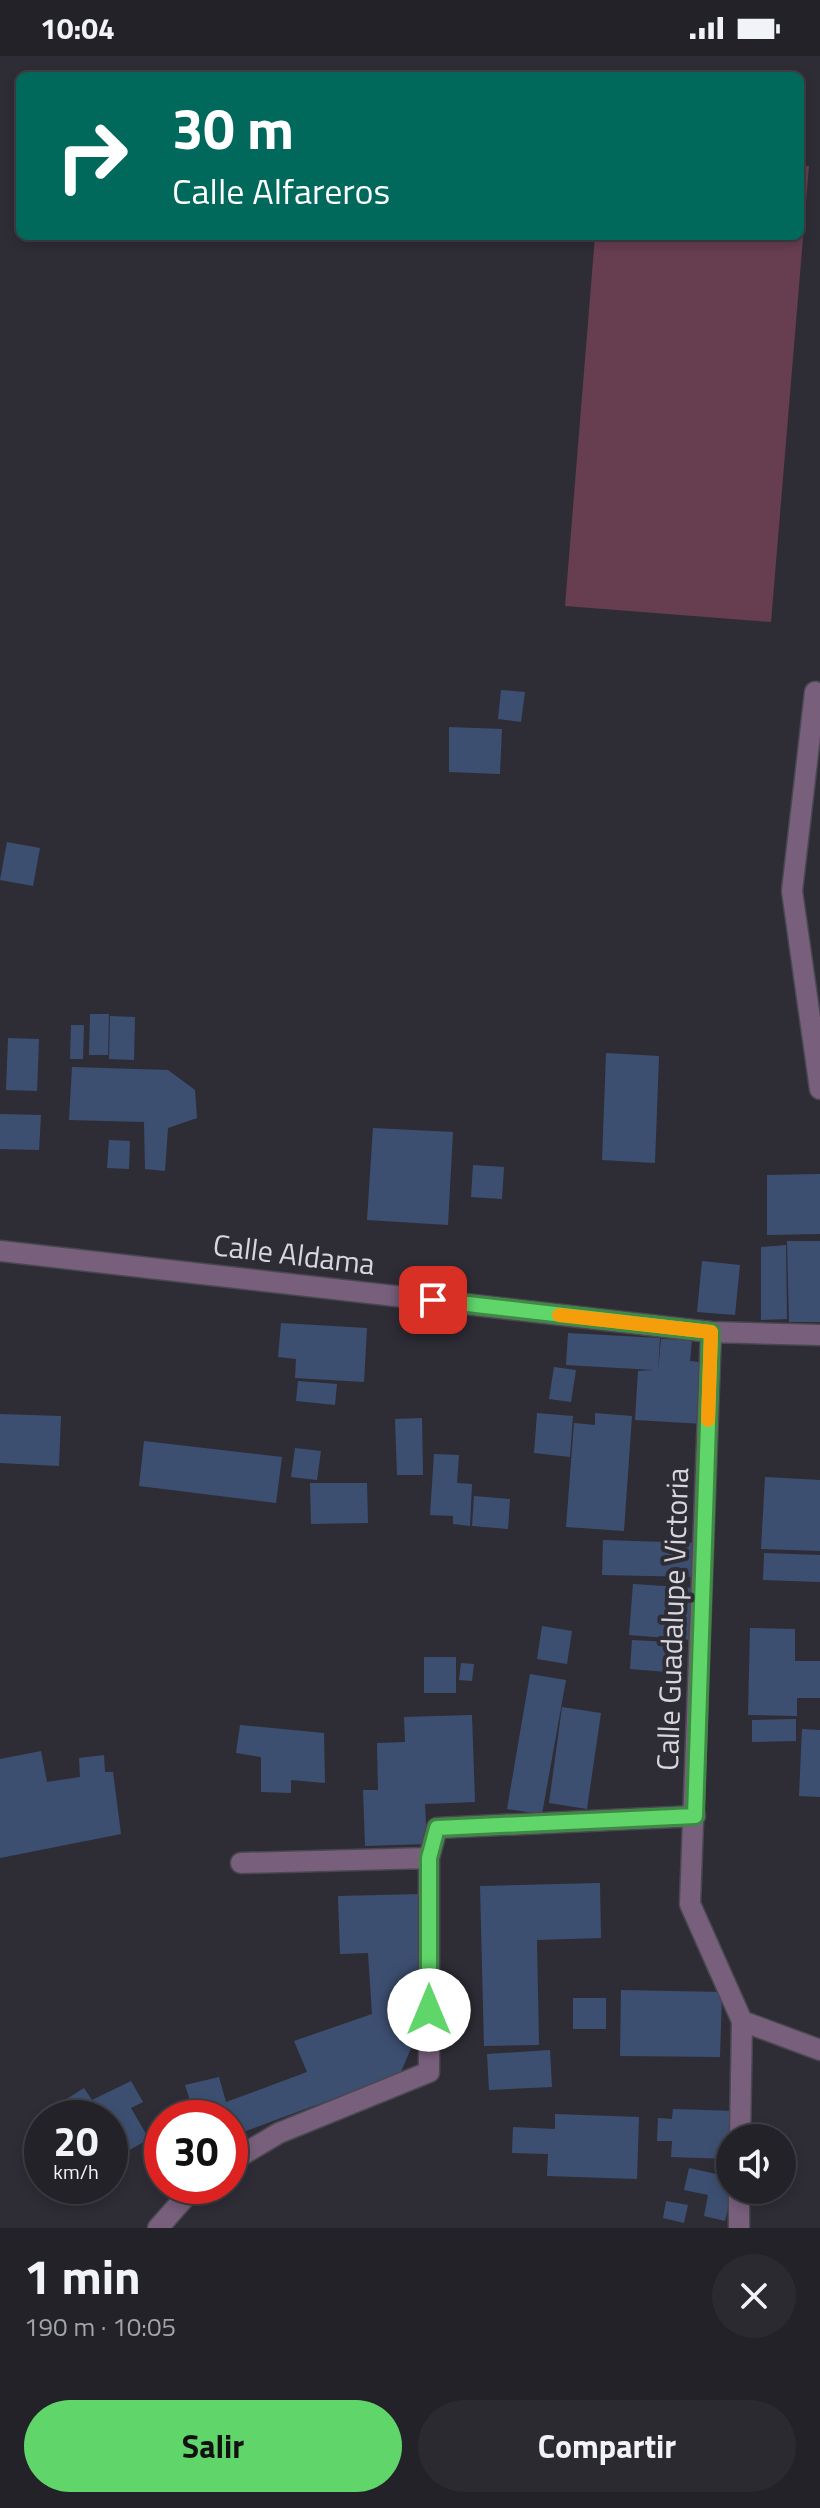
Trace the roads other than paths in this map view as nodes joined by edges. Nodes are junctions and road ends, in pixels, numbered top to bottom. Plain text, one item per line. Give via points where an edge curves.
1 (815, 692) dead end
2 (820, 1089) edge
3 (0, 1251) edge
4 (711, 1332) junction
5 (820, 1335) edge
6 (695, 1816) junction
7 (429, 1858) junction
8 (241, 1863) dead end
9 (742, 2021) junction
10 (820, 2050) edge
11 (740, 2124) edge
12 (248, 2151) edge
13 (179, 2204) edge
14 (739, 2204) edge
15 (158, 2228) edge
16 (739, 2228) edge

1 - 2 street via 792,891
3 - 4 street, Calle Aldama
4 - 5 street, Calle Aldama
4 - 6 street, Calle Guadalupe Victoria
6 - 7 street via 437,1828
6 - 9 street, Calle Guadalupe Victoria via 690,1904
7 - 8 street
7 - 12 street via 429,2072 279,2133
9 - 10 street
9 - 11 street, Calle Guadalupe Victoria
13 - 15 street
14 - 16 street

